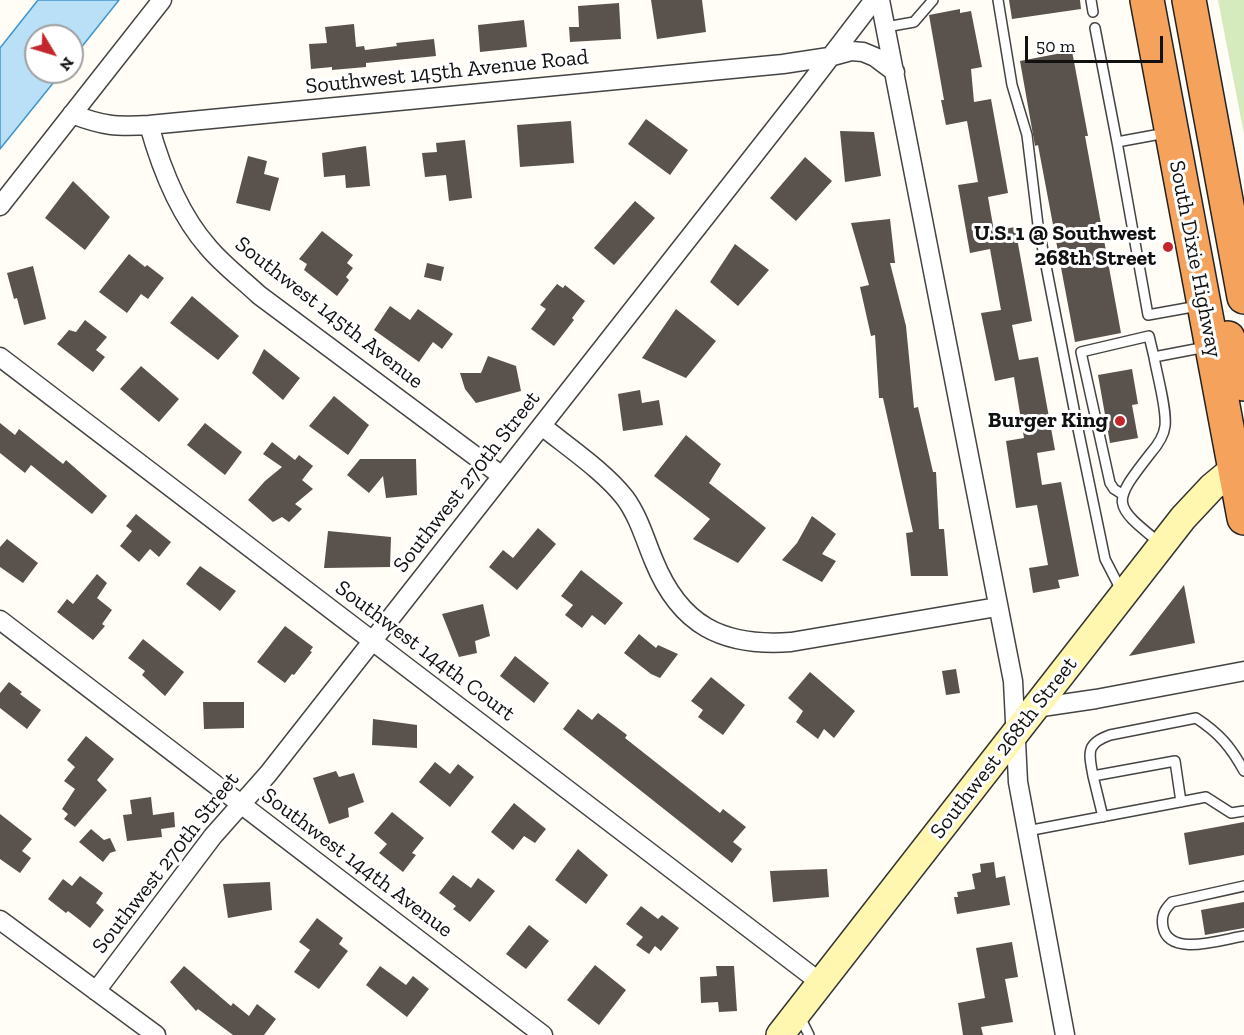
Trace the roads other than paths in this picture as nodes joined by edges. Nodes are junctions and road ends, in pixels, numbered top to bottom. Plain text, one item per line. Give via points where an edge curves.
1 (162, 0) edge
2 (874, 0) edge
3 (880, 0) edge
4 (933, 0) edge
5 (998, 0) edge
6 (1091, 0) edge
7 (1147, 0) edge
8 (1184, 4) edge
9 (1093, 12) dead end
10 (886, 27) junction
11 (1095, 28) dead end
12 (829, 57) junction
13 (895, 72) junction
14 (72, 114) junction
15 (149, 125) junction
16 (1172, 132) junction
17 (1117, 142) junction
18 (1184, 200) junction
19 (0, 206) edge
20 (1244, 297) edge
21 (1204, 305) junction
22 (1212, 346) junction
23 (0, 357) edge
24 (1154, 357) junction
25 (1244, 384) edge
26 (542, 426) junction
27 (1241, 467) edge
28 (502, 476) junction
29 (1122, 494) junction
30 (1244, 518) edge
31 (1162, 545) junction
32 (1124, 594) junction
33 (997, 607) junction
34 (0, 620) edge
35 (373, 642) junction
36 (1244, 670) edge
37 (1035, 708) junction
38 (1015, 732) junction
39 (1244, 771) edge
40 (1093, 776) junction
41 (1181, 802) junction
42 (241, 805) junction
43 (1244, 811) edge
44 (1102, 816) junction
45 (1027, 831) junction
46 (1244, 886) edge
47 (0, 920) edge
48 (1244, 936) edge
49 (821, 983) junction
50 (96, 991) junction
51 (803, 1024) edge
52 (156, 1035) edge
53 (543, 1035) edge
54 (780, 1035) edge
55 (1065, 1035) edge

1 - 14 street
2 - 12 street, Southwest 270th Street
3 - 10 street
4 - 10 lane via 914,22
5 - 32 lane via 1012,85 1028,135 1038,225 1105,559
6 - 9 lane
7 - 16 highway, South Dixie Highway
8 - 20 highway, South Dixie Highway
10 - 13 street
11 - 17 lane
12 - 13 street, Southwest 145th Avenue Road via 863,52
12 - 15 street, Southwest 145th Avenue Road
12 - 26 street, Southwest 270th Street
13 - 33 street
14 - 15 street, Southwest 145th Avenue Road via 99,124
14 - 19 street
15 - 28 street, Southwest 145th Avenue via 180,206 206,246 225,265 259,295
16 - 17 lane
16 - 18 highway, South Dixie Highway
17 - 21 lane via 1148,315
18 - 21 highway, South Dixie Highway
18 - 25 highway via 1206,226 1234,369
21 - 22 highway, South Dixie Highway
22 - 24 lane
22 - 27 highway, South Dixie Highway
23 - 35 street, Southwest 144th Court
24 - 29 lane via 1165,426 1162,438
24 - 29 lane via 1149,336 1081,352 1110,483
26 - 28 street, Southwest 270th Street
26 - 33 street via 625,498 667,590 687,615 714,632 749,642 791,642
27 - 30 highway, South Dixie Highway
27 - 31 main road, Southwest 268th Street via 1212,487
28 - 35 street, Southwest 270th Street
29 - 31 lane via 1127,514
31 - 32 main road, Southwest 268th Street
32 - 37 main road, Southwest 268th Street
33 - 38 street via 1012,681
34 - 42 street, Southwest 144th Avenue
35 - 42 street, Southwest 270th Street
35 - 49 street, Southwest 144th Court
36 - 37 street
37 - 38 main road, Southwest 268th Street
38 - 45 street via 1018,782
38 - 49 main road, Southwest 268th Street
39 - 40 lane via 1231,748 1196,718 1099,739 1089,755
40 - 41 lane via 1175,761
40 - 44 lane
41 - 43 lane via 1206,797 1232,813
41 - 44 lane
42 - 50 street, Southwest 270th Street via 213,836
42 - 53 street, Southwest 144th Avenue
44 - 45 lane
45 - 55 street
46 - 48 lane via 1172,902 1162,919 1164,933 1173,942 1187,946
47 - 50 street
49 - 51 main road, Southwest 268th Street
50 - 52 street
51 - 54 main road, Southwest 268th Street

